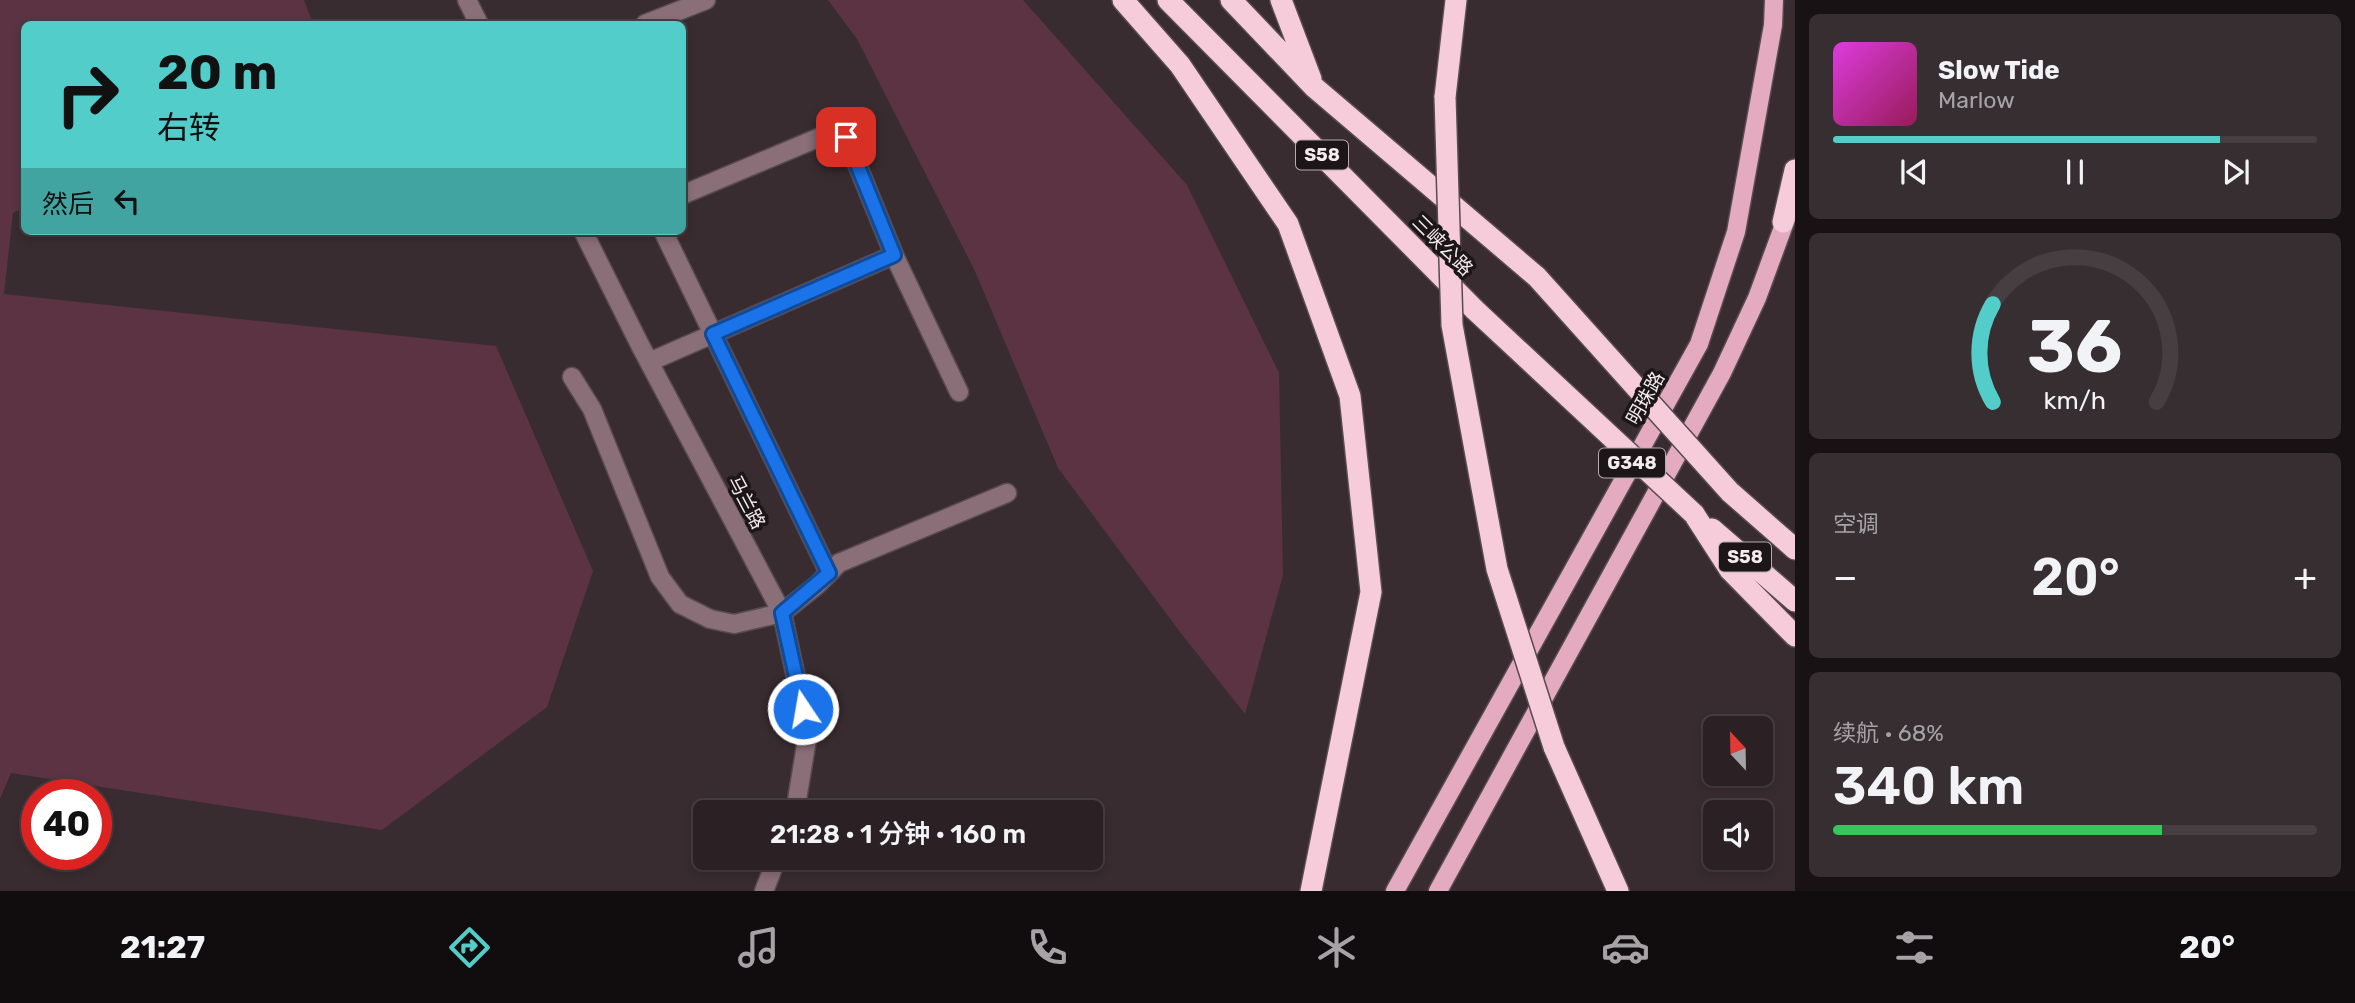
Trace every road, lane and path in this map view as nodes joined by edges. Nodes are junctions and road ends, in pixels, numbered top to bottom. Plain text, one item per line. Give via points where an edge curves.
1 (467, 0) edge
2 (706, 0) edge
3 (1123, 0) edge
4 (1168, 0) edge
5 (1231, 0) edge
6 (1281, 0) edge
7 (1456, 0) edge
8 (1774, 0) edge
9 (478, 21) edge
10 (653, 21) edge
11 (1314, 87) junction
12 (1795, 170) edge
13 (686, 193) edge
14 (1795, 198) edge
15 (1783, 222) junction
16 (585, 235) edge
17 (665, 235) edge
18 (894, 255) junction
19 (713, 334) junction
20 (649, 362) junction
21 (572, 377) dead end
22 (959, 392) dead end
23 (1007, 493) dead end
24 (1694, 514) junction
25 (1795, 549) edge
26 (829, 573) junction
27 (1795, 601) edge
28 (782, 613) junction
29 (1795, 636) edge
30 (796, 800) edge
31 (772, 870) edge
32 (764, 891) edge
33 (1311, 891) edge
34 (1395, 891) edge
35 (1438, 891) edge
36 (1618, 891) edge

1 - 9 street
2 - 10 street
3 - 33 highway via 1180,65 1288,224 1350,396 1371,592
4 - 24 highway, 三峡公路 / S58, bridge via 1475,310
5 - 11 highway, 三峡公路 / S58
6 - 11 highway
7 - 36 highway, bridge via 1445,97 1452,324 1497,569 1554,747
8 - 34 main road, 明珠路 / G348 via 1737,232 1699,344
11 - 25 highway, 三峡公路 / S58, bridge via 1538,277 1730,492
12 - 15 highway
13 - 18 street via 825,135 846,137
14 - 15 main road, G348
15 - 35 main road, G348 via 1757,298 1722,373
16 - 20 street, 马兰路
17 - 19 street
18 - 19 street
18 - 22 street
19 - 20 street
19 - 26 street
20 - 28 street, 马兰路
21 - 28 street via 592,409 660,577 680,604 710,619 734,624
23 - 26 street via 839,563
24 - 27 highway, S58
24 - 29 highway via 1730,570
26 - 28 street
28 - 30 street, 马兰路 via 808,733
31 - 32 street

